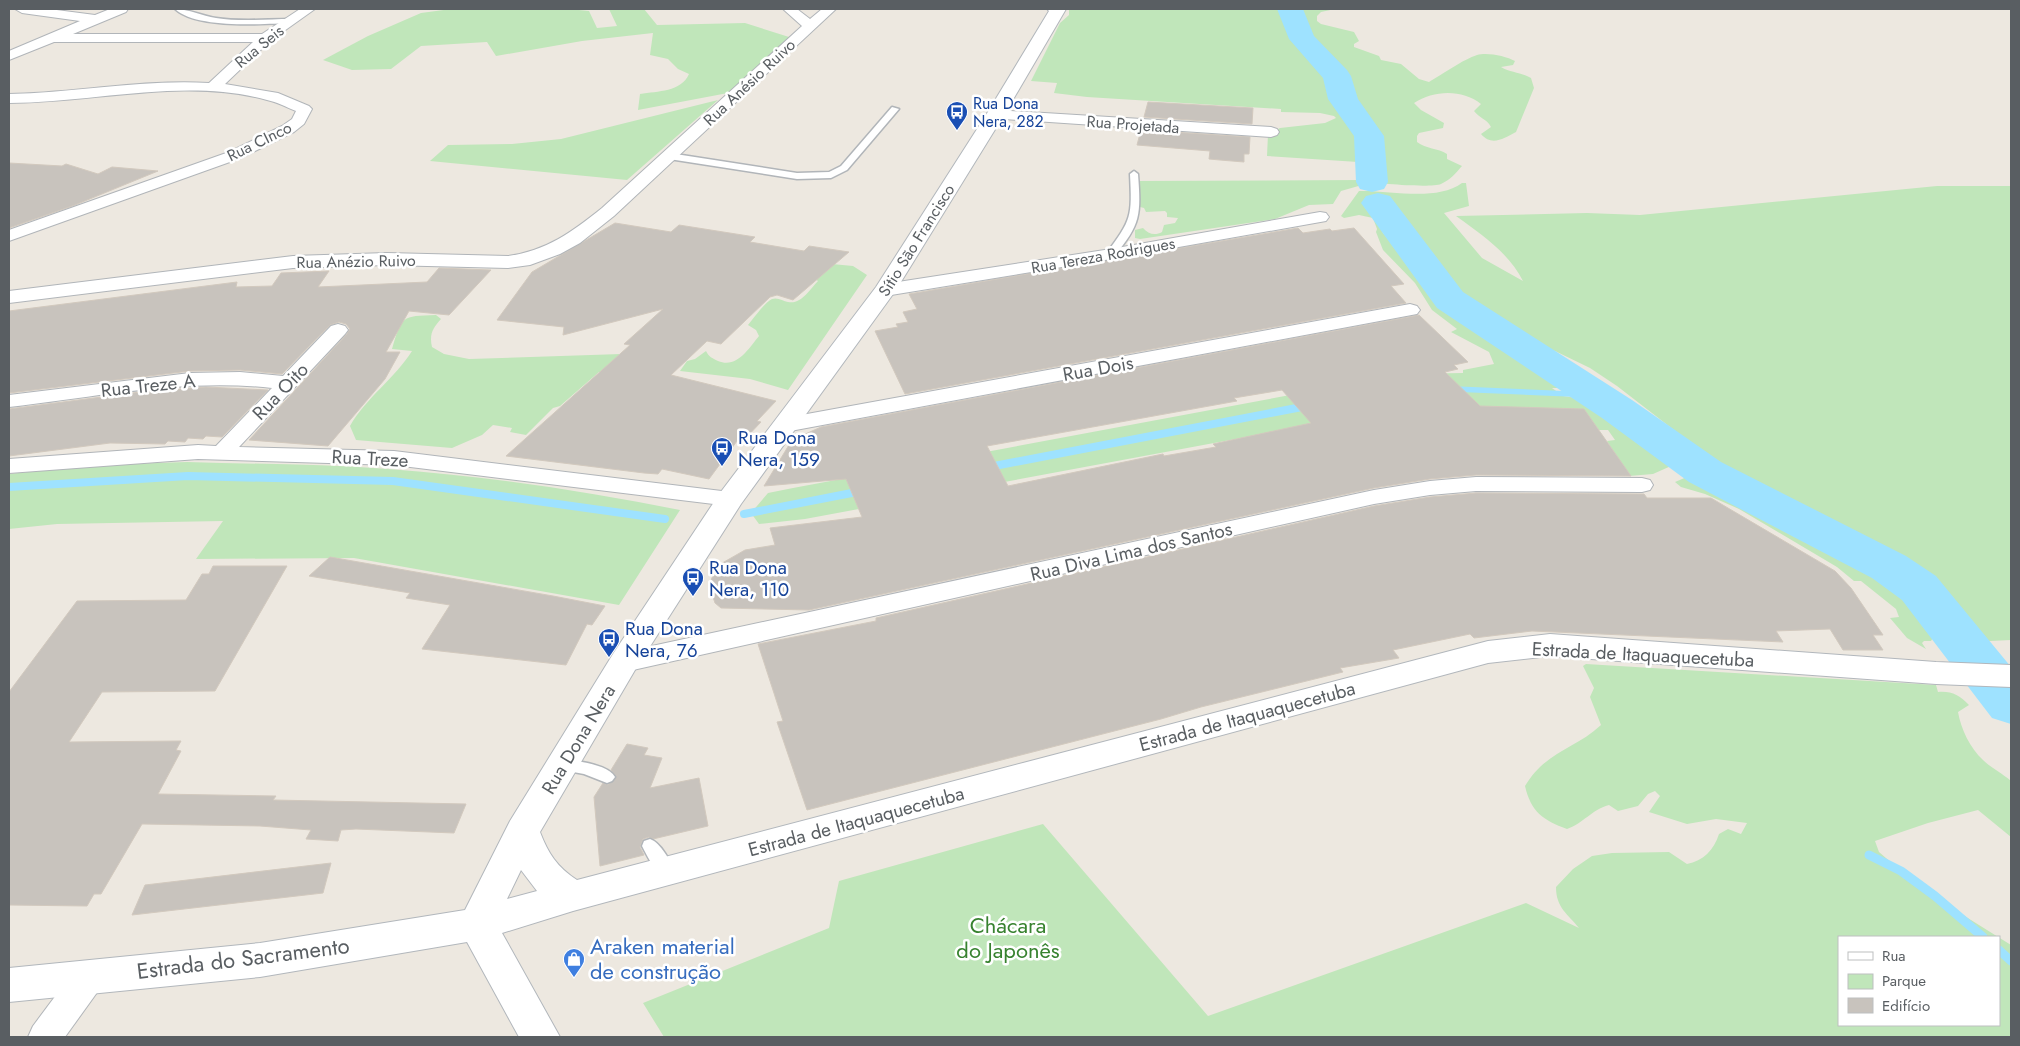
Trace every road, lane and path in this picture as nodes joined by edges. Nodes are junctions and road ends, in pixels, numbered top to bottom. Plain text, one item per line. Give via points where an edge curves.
1 (22, 9) edge
2 (121, 9) edge
3 (178, 9) edge
4 (309, 9) edge
5 (789, 9) edge
6 (829, 9) edge
7 (1057, 9) edge
8 (94, 19) junction
9 (290, 21) junction
10 (810, 25) junction
11 (52, 38) junction
12 (266, 38) junction
13 (9, 56) edge
14 (212, 88) junction
15 (14, 100) edge
16 (895, 109) dead end
17 (995, 115) junction
18 (1271, 132) dead end
19 (669, 156) junction
20 (1134, 174) dead end
21 (1320, 217) dead end
22 (9, 236) edge
23 (1111, 254) junction
24 (885, 290) junction
25 (9, 297) edge
26 (1410, 310) dead end
27 (338, 330) dead end
28 (288, 383) junction
29 (9, 401) edge
30 (785, 425) junction
31 (222, 452) junction
32 (759, 461) joint
33 (9, 466) edge
34 (1642, 485) dead end
35 (730, 499) junction
36 (624, 662) junction
37 (2011, 676) edge
38 (562, 765) junction
39 (607, 777) dead end
40 (522, 831) junction
41 (573, 896) junction
42 (477, 924) junction
43 (89, 977) junction
44 (9, 985) edge
45 (45, 1037) edge
46 (540, 1037) edge

1 - 8 street
2 - 8 street
3 - 9 lane via 206,18
4 - 9 street, Rua Seis
5 - 10 street
6 - 10 street, Rua Anésio Ruivo
7 - 17 street, Sítio São Francisco
8 - 11 street
9 - 12 street, Rua Seis
10 - 19 street, Rua Anésio Ruivo
11 - 12 street
11 - 13 street
12 - 14 street, Rua Seis
14 - 15 street, Rua CInco
14 - 22 street, Rua CInco via 235,88 278,98 304,108 303,114 288,129 235,155
16 - 19 lane via 844,168 831,174 797,176
17 - 18 street, Rua Projetada
17 - 24 street, Sítio São Francisco
19 - 25 street, Rua Anézio Ruivo via 574,239 530,258 508,262 387,259 293,262
20 - 23 lane via 1134,223
21 - 23 street, Rua Tereza Rodrigues
23 - 24 street, Rua Tereza Rodrigues
24 - 30 street, Sítio São Francisco
26 - 30 street, Rua Dois
27 - 28 street, Rua Oito
28 - 29 street, Rua Treze A via 240,378 190,379
28 - 31 street, Rua Oito
30 - 32 street, Sítio São Francisco
31 - 33 street, Rua Treze
31 - 35 street, Rua Treze via 394,458
32 - 35 street, Rua Dona Nera
34 - 36 street, Rua Diva Lima dos Santos via 1476,484 1374,497
35 - 36 street, Rua Dona Nera
36 - 38 street, Rua Dona Nera
37 - 41 street, Estrada de Itaquaquecetuba via 1550,646 1488,652 659,858
38 - 39 lane via 586,768
38 - 40 street, Rua Dona Nera
40 - 41 street via 531,855 546,879
40 - 42 street, Rua Dona Nera
41 - 42 street, Estrada do Sacramento
42 - 43 street, Estrada do Sacramento via 260,960
42 - 46 street
43 - 44 street, Estrada do Sacramento
43 - 45 street

